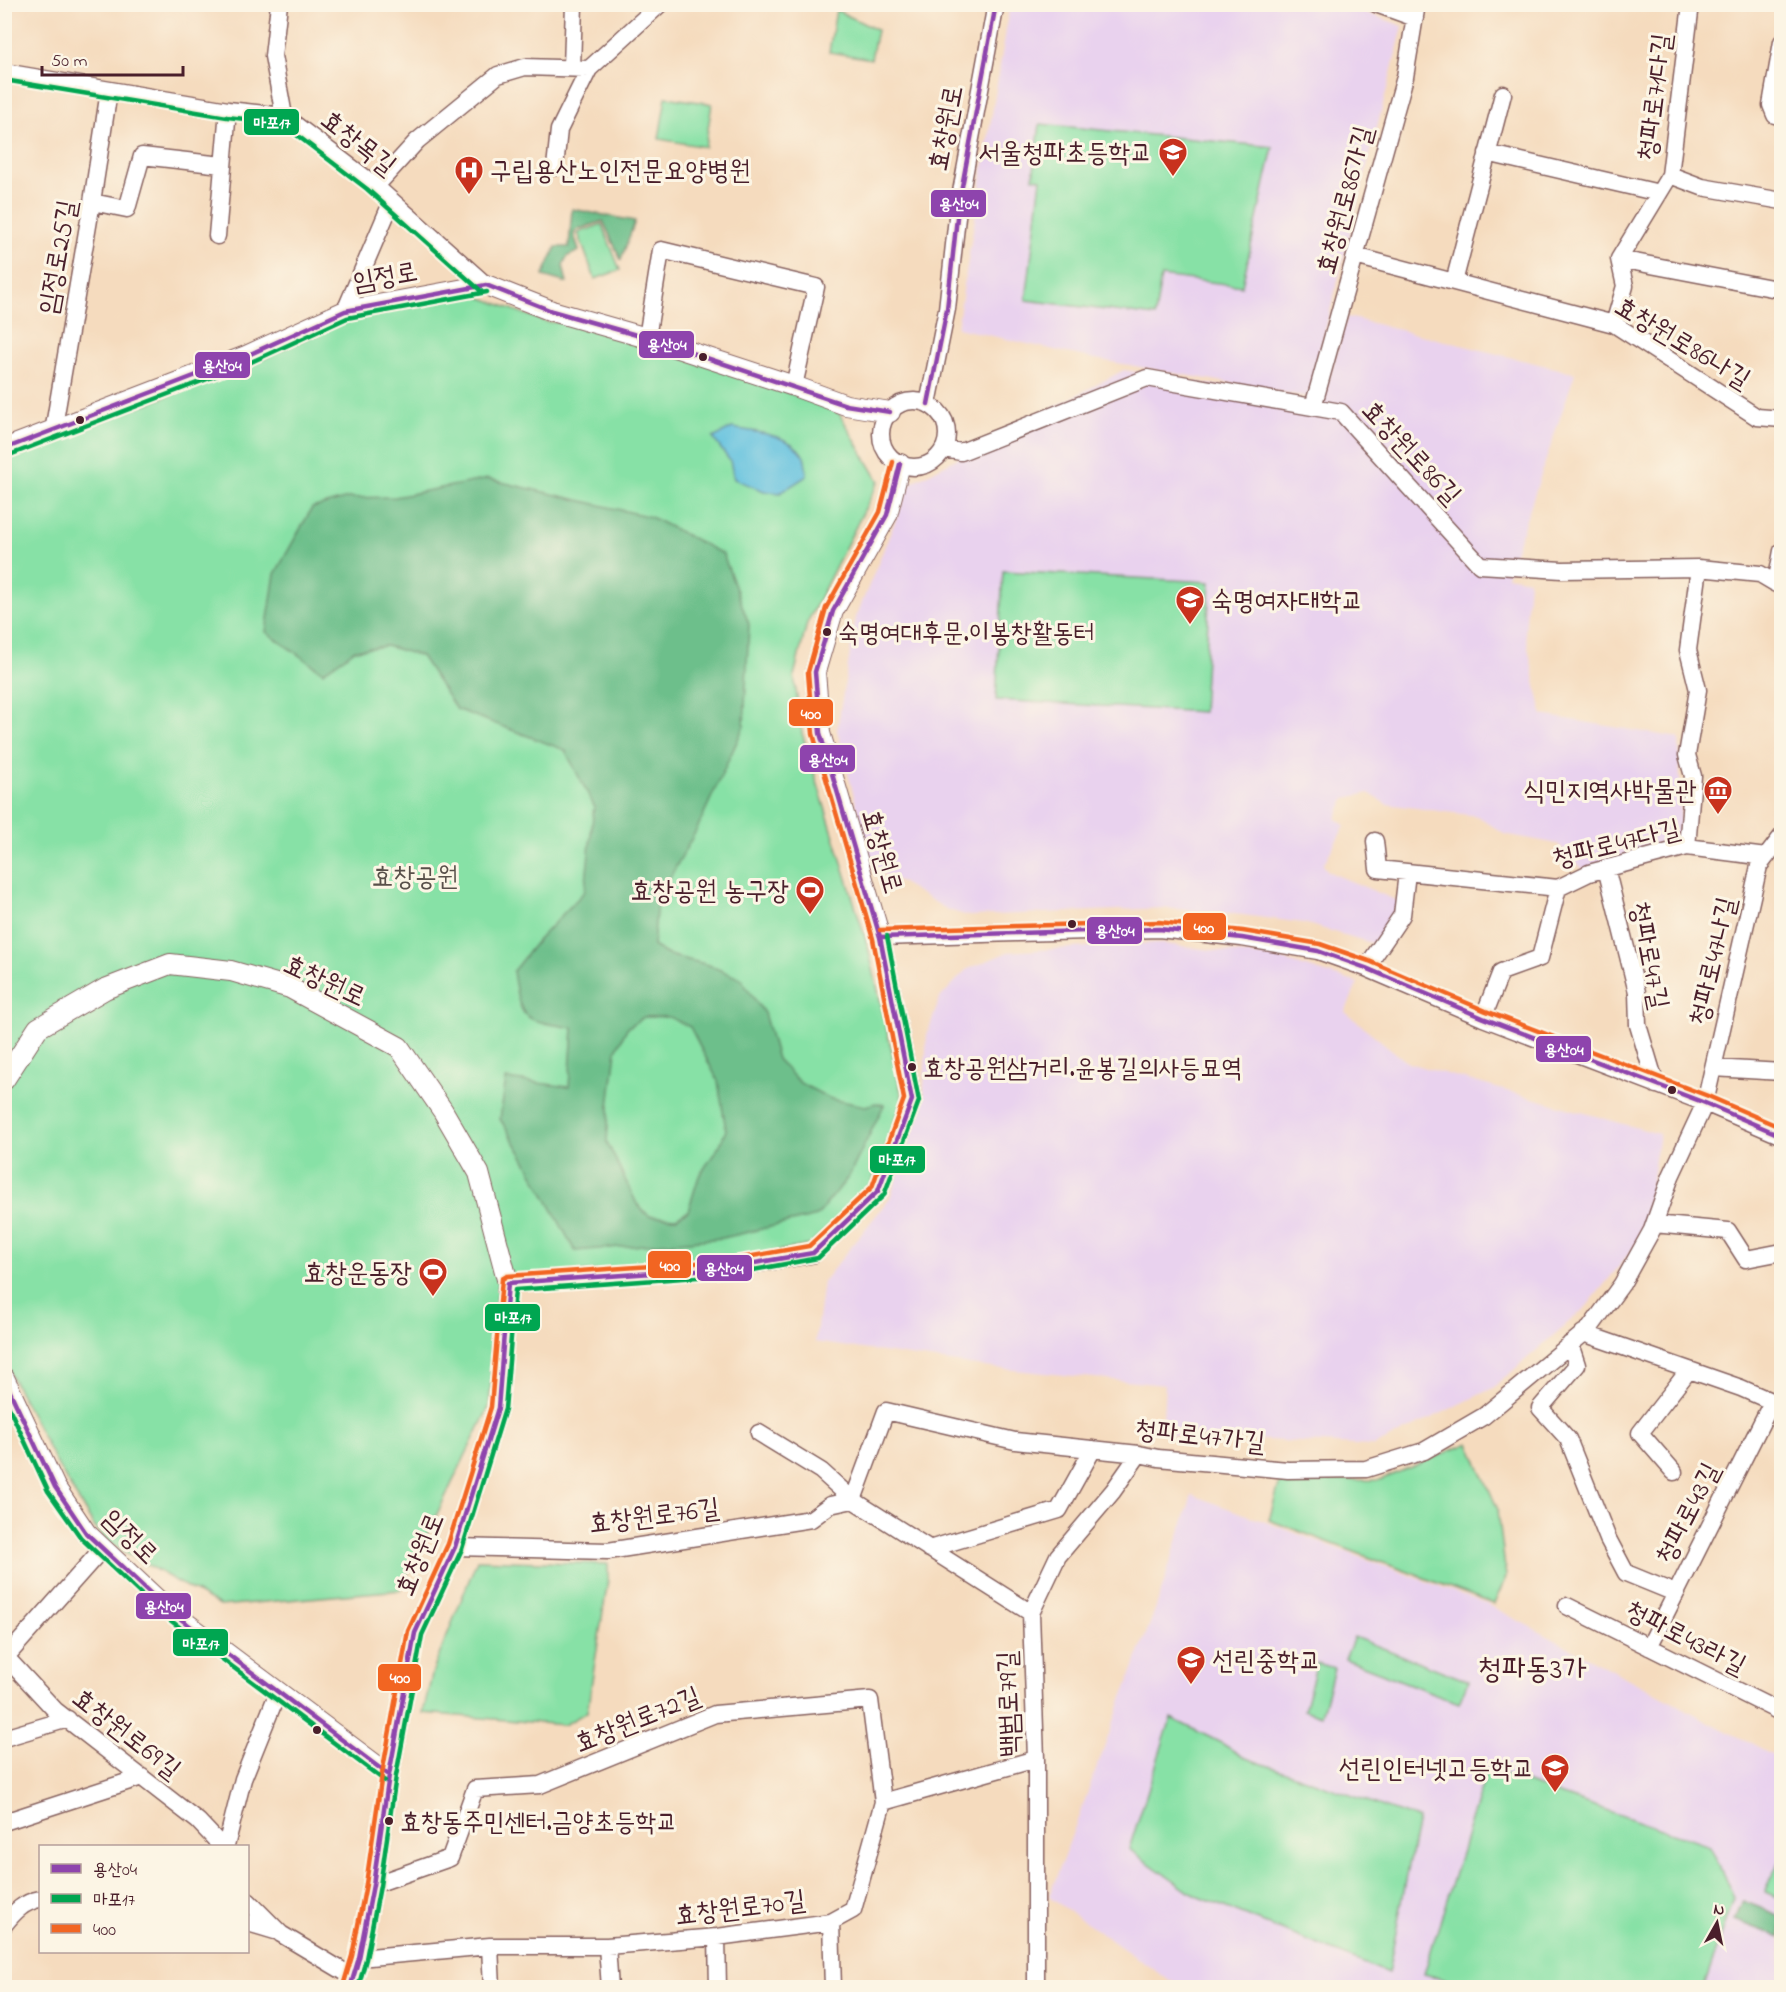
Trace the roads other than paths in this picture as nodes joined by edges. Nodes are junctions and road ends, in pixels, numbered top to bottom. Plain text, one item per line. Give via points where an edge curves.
1 (279, 4) edge
2 (574, 4) edge
3 (660, 4) edge
4 (996, 4) edge
5 (1376, 4) edge
6 (1691, 4) edge
7 (1416, 11) edge
8 (1782, 42) edge
9 (581, 69) junction
10 (4, 72) edge
11 (109, 91) junction
12 (1503, 94) dead end
13 (228, 110) junction
14 (284, 116) junction
15 (1782, 116) edge
16 (1487, 153) junction
17 (222, 165) junction
18 (555, 167) dead end
19 (1670, 175) junction
20 (376, 186) junction
21 (1659, 193) junction
22 (392, 201) junction
23 (1782, 201) edge
24 (92, 202) junction
25 (217, 236) dead end
26 (1355, 256) junction
27 (1619, 259) junction
28 (1454, 282) junction
29 (486, 285) junction
30 (1782, 290) edge
31 (345, 310) junction
32 (1614, 324) junction
33 (647, 338) junction
34 (794, 386) junction
35 (928, 404) junction
36 (1313, 407) junction
37 (890, 412) junction
38 (1782, 419) edge
39 (52, 432) junction
40 (4, 449) edge
41 (944, 449) junction
42 (900, 464) junction
43 (1782, 551) edge
44 (1699, 568) junction
45 (1779, 585) edge
46 (1782, 836) edge
47 (1375, 841) dead end
48 (1687, 847) junction
49 (1766, 857) junction
50 (1606, 868) junction
51 (1407, 873) junction
52 (1558, 888) junction
53 (880, 937) junction
54 (1366, 968) junction
55 (1483, 1018) junction
56 (1713, 1068) junction
57 (1782, 1072) edge
58 (4, 1080) edge
59 (1656, 1084) junction
60 (1705, 1103) junction
61 (1782, 1136) edge
62 (1654, 1224) junction
63 (1782, 1252) edge
64 (508, 1283) junction
65 (1583, 1334) junction
66 (1570, 1344) junction
67 (1689, 1370) junction
68 (4, 1378) edge
69 (1777, 1404) edge
70 (759, 1433) dead end
71 (1093, 1449) junction
72 (1139, 1454) junction
73 (1674, 1472) dead end
74 (852, 1500) junction
75 (455, 1547) junction
76 (102, 1549) junction
77 (929, 1549) junction
78 (1675, 1593) junction
79 (1567, 1606) dead end
80 (1031, 1613) junction
81 (1650, 1647) junction
82 (5, 1656) edge
83 (278, 1692) junction
84 (1779, 1707) edge
85 (68, 1719) junction
86 (4, 1738) edge
87 (1036, 1759) junction
88 (389, 1775) junction
89 (142, 1777) junction
90 (883, 1802) junction
91 (4, 1821) edge
92 (218, 1845) edge
93 (226, 1845) edge
94 (373, 1885) junction
95 (39, 1899) edge
96 (249, 1902) edge
97 (7, 1917) edge
98 (831, 1922) junction
99 (249, 1923) edge
100 (281, 1934) junction
101 (717, 1937) junction
102 (490, 1946) junction
103 (607, 1946) junction
104 (359, 1958) junction
105 (351, 1982) edge
106 (492, 1988) edge
107 (610, 1988) edge
108 (718, 1988) edge
109 (833, 1988) edge
110 (1036, 1988) edge

1 - 14 street, 효창목길 via 273,56
2 - 9 street
3 - 9 street
4 - 35 street, 효창원로 via 958,208 947,309
5 - 7 street
6 - 19 street, 청파로71다길
7 - 26 street, 효창원로86가길 via 1405,77
8 - 15 street via 1771,105 1775,115
9 - 18 street via 559,130
9 - 20 street via 525,67 498,75 417,141
10 - 11 street
11 - 13 street
11 - 24 street, 임정로25길
12 - 16 street
13 - 14 street
13 - 17 street
14 - 20 street, 효창목길
16 - 21 street
16 - 28 street
17 - 24 street via 142,156 127,209
17 - 25 street
19 - 21 street, 청파로71다길
19 - 23 street via 1702,187
20 - 22 street, 효창목길
21 - 27 street, 청파로71다길
22 - 29 street, 효창목길
22 - 31 street
24 - 39 street, 임정로25길
26 - 28 street, 효창원로86나길
26 - 36 street, 효창원로86가길
27 - 30 street
27 - 32 street via 1625,286
28 - 32 street, 효창원로86나길
29 - 31 street, 임정로
29 - 33 street via 552,311
31 - 39 street, 임정로 via 246,356
32 - 38 street, 효창원로86나길 via 1757,417
33 - 34 street
33 - 34 street via 661,250 816,287
34 - 37 street via 846,405
35 - 37 street via 908,402
35 - 41 street via 937,410 947,428
36 - 41 street, 효창원로86길 via 1147,378 961,452
36 - 44 street, 효창원로86길 via 1341,412 1480,565 1562,570
37 - 42 street via 881,430 881,441 891,459
39 - 40 street, 임정로
41 - 42 street via 930,464
42 - 53 street, 효창원로 via 887,515 834,611 815,672 820,733
43 - 45 street
44 - 45 street, 효창원로86길 via 1760,574
44 - 48 street via 1688,650 1698,690 1688,755 1693,776
46 - 49 street, 청파로47나길
47 - 51 street, 청파로47다길 via 1378,868
48 - 49 street, 청파로47다길
48 - 50 street, 청파로47다길
49 - 56 street, 청파로47나길 via 1759,866
50 - 52 street, 청파로47다길
50 - 59 street, 청파로47길 via 1637,992 1638,1025
51 - 52 street, 청파로47다길
51 - 54 street via 1402,915
52 - 55 street via 1540,958 1502,972
53 - 54 street via 1159,929 1318,951
53 - 64 street, 효창원로 via 912,1100 878,1191 813,1253 725,1268
54 - 55 street
55 - 59 street
56 - 57 street
56 - 60 street, 청파로47나길
58 - 64 street, 효창원로 via 38,1028 105,989 170,964 231,971 290,988 399,1047 443,1111 478,1173
59 - 60 street
60 - 61 street
60 - 62 street, 청파로47가길
62 - 63 street via 1728,1231 1746,1259
62 - 65 street, 청파로47가길 via 1622,1284
64 - 75 street, 효창원로 via 498,1408
65 - 66 street, 청파로47가길
65 - 67 street, 청파로43길
66 - 72 street, 청파로47가길 via 1484,1416 1424,1450 1366,1469 1288,1470
66 - 78 street via 1577,1365 1540,1408 1568,1439 1608,1539 1626,1573
67 - 69 street, 청파로43길
67 - 73 street, 청파로43길 via 1640,1433
68 - 76 street, 임정로 via 55,1487 86,1533
69 - 78 street, 청파로43길
70 - 74 street via 820,1471
71 - 72 street, 청파로47가길
71 - 74 street, 청파로47가길 via 1015,1441 886,1411
71 - 77 street via 1059,1510
72 - 80 street, 백범로79길 via 1058,1556
74 - 75 street, 효창원로76길 via 830,1505 812,1519 608,1551
74 - 77 street
75 - 88 street, 효창원로 via 415,1633
76 - 82 street, 효창원로69길
76 - 83 street, 임정로 via 166,1608
77 - 80 street
78 - 81 street, 청파로43길
79 - 81 street, 청파로43라길
80 - 87 street, 백범로79길
81 - 84 street, 청파로43라길
82 - 85 street, 효창원로69길
83 - 88 street, 임정로
83 - 93 street via 243,1779
85 - 86 street
85 - 89 street, 효창원로69길
87 - 90 street
87 - 110 street, 백범로79길
88 - 94 street, 효창원로
89 - 91 street
89 - 92 street, 효창원로69길 via 198,1821
90 - 94 street, 효창원로72길 via 870,1700 715,1714 540,1785 475,1790 450,1858
90 - 98 street, 효창원로70길 via 853,1910
94 - 104 street, 효창원로
95 - 97 street via 27,1901
96 - 100 street
98 - 101 street, 효창원로70길
98 - 109 street
99 - 100 street
100 - 105 street
101 - 103 street, 효창원로70길
101 - 108 street
102 - 103 street, 효창원로70길
102 - 104 street, 효창원로70길
102 - 106 street
103 - 107 street
104 - 105 street, 효창원로

